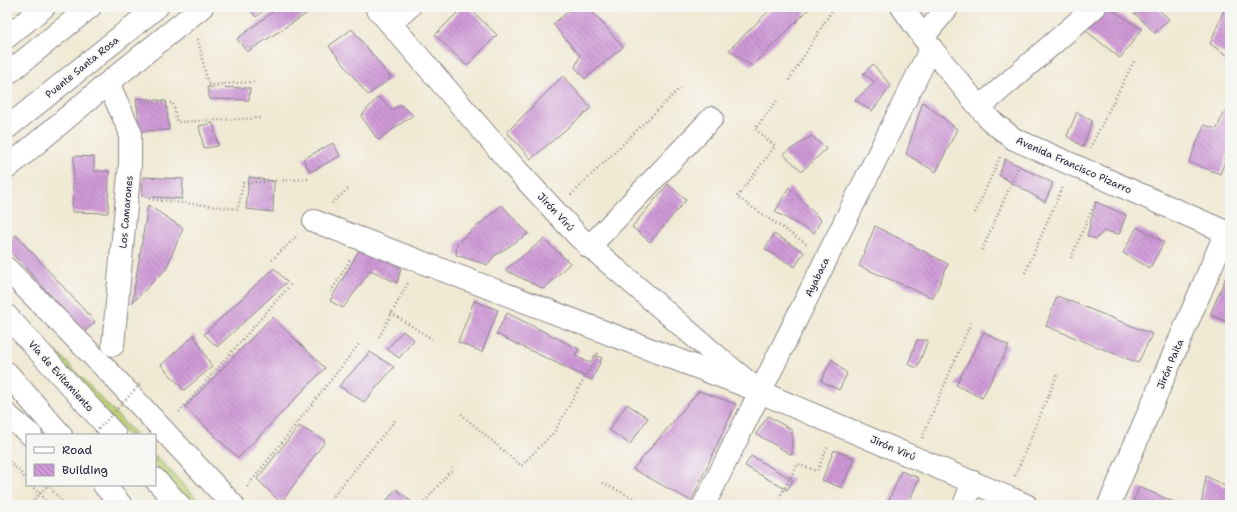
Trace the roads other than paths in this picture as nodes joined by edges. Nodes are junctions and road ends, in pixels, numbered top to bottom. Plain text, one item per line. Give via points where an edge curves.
1 (44, 7) edge
2 (90, 7) edge
3 (157, 7) edge
4 (409, 7) edge
5 (902, 7) edge
6 (948, 7) edge
7 (1095, 7) edge
8 (197, 11) edge
9 (383, 15) edge
10 (7, 37) edge
11 (927, 43) junction
12 (7, 74) edge
13 (113, 92) junction
14 (980, 107) junction
15 (712, 118) dead end
16 (7, 128) edge
17 (7, 168) edge
18 (314, 221) dead end
19 (1229, 230) edge
20 (589, 247) junction
21 (7, 269) edge
22 (7, 316) edge
23 (113, 345) dead end
24 (7, 373) edge
25 (760, 392) junction
26 (7, 415) edge
27 (30, 434) edge
28 (60, 434) edge
29 (114, 434) edge
30 (156, 480) edge
31 (973, 482) junction
32 (97, 486) edge
33 (105, 486) edge
34 (239, 498) edge
35 (119, 503) edge
36 (179, 505) edge
37 (704, 505) edge
38 (964, 505) edge
39 (1026, 505) edge
40 (1109, 505) edge

1 - 10 main road
2 - 12 main road
3 - 16 main road, Puente Santa Rosa
4 - 9 main road
5 - 11 main road, Avenida Francisco Pizarro
6 - 11 main road, Ayabaca
7 - 14 main road
8 - 13 main road
9 - 20 main road, Jirón Virú via 513,166
11 - 14 main road, Avenida Francisco Pizarro
11 - 25 main road, Ayabaca via 827,257
13 - 17 main road
13 - 23 main road, Los Camarones via 130,131 130,164
14 - 19 main road, Avenida Francisco Pizarro via 990,120 1014,139
15 - 20 main road
18 - 25 main road, Jirón Virú
19 - 40 main road, Jirón Paita
20 - 25 main road, Jirón Virú
21 - 34 main road
22 - 29 main road, Vía de Evitamiento
24 - 28 main road
25 - 31 main road, Jirón Virú
25 - 37 main road, Ayabaca
26 - 27 main road
30 - 36 main road
31 - 38 main road
31 - 39 main road, Jirón Virú
32 - 35 main road
33 - 35 main road

